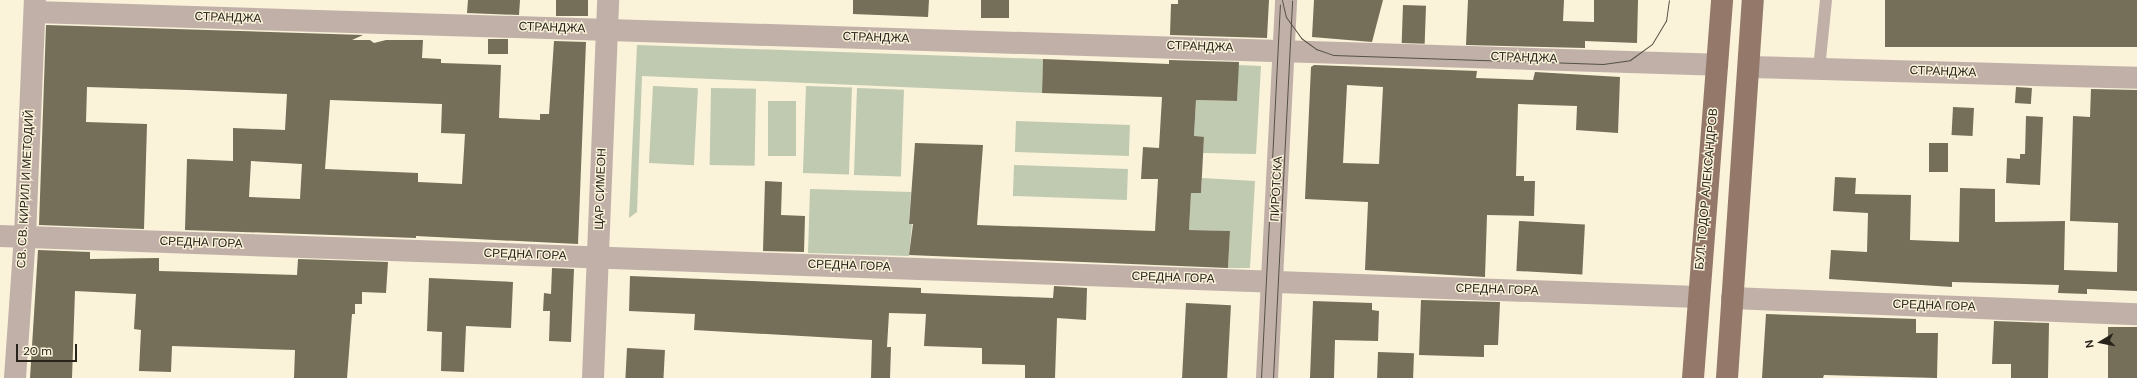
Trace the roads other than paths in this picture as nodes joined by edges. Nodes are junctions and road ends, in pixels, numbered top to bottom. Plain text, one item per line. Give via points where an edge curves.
1 (608, 0) edge
2 (1286, 0) edge
3 (1722, 0) edge
4 (1753, 0) edge
5 (1826, 0) edge
6 (35, 6) edge
7 (607, 30) junction
8 (1284, 49) junction
9 (1717, 65) junction
10 (1749, 67) junction
11 (1819, 69) junction
12 (2137, 78) edge
13 (0, 236) edge
14 (25, 236) junction
15 (598, 257) junction
16 (1272, 282) junction
17 (1698, 297) junction
18 (1732, 298) junction
19 (2137, 314) edge
20 (15, 378) edge
21 (593, 378) edge
22 (1267, 378) edge
23 (1693, 378) edge
24 (1727, 378) edge

1 - 7 street, ЦАР СИМЕОН
2 - 8 street, ПИРОТСКА
3 - 9 main road, БУЛ. ТОДОР АЛЕКСАНДРОВ
4 - 10 main road
5 - 11 lane
6 - 7 street, СТРАНДЖА
6 - 14 street, СВ. СВ. КИРИЛ И МЕТОДИЙ
7 - 8 street, СТРАНДЖА
7 - 15 street, ЦАР СИМЕОН
8 - 9 street, СТРАНДЖА
8 - 16 street, ПИРОТСКА
9 - 17 main road, БУЛ. ТОДОР АЛЕКСАНДРОВ
10 - 11 street, СТРАНДЖА
10 - 18 main road
11 - 12 street, СТРАНДЖА
13 - 14 street, СРЕДНА ГОРА
14 - 15 street, СРЕДНА ГОРА
14 - 20 street, СВ. СВ. КИРИЛ И МЕТОДИЙ
15 - 16 street, СРЕДНА ГОРА
15 - 21 street, ЦАР СИМЕОН
16 - 17 street, СРЕДНА ГОРА
16 - 22 street, ПИРОТСКА
17 - 23 main road, БУЛ. ТОДОР АЛЕКСАНДРОВ
18 - 19 street, СРЕДНА ГОРА
18 - 24 main road

